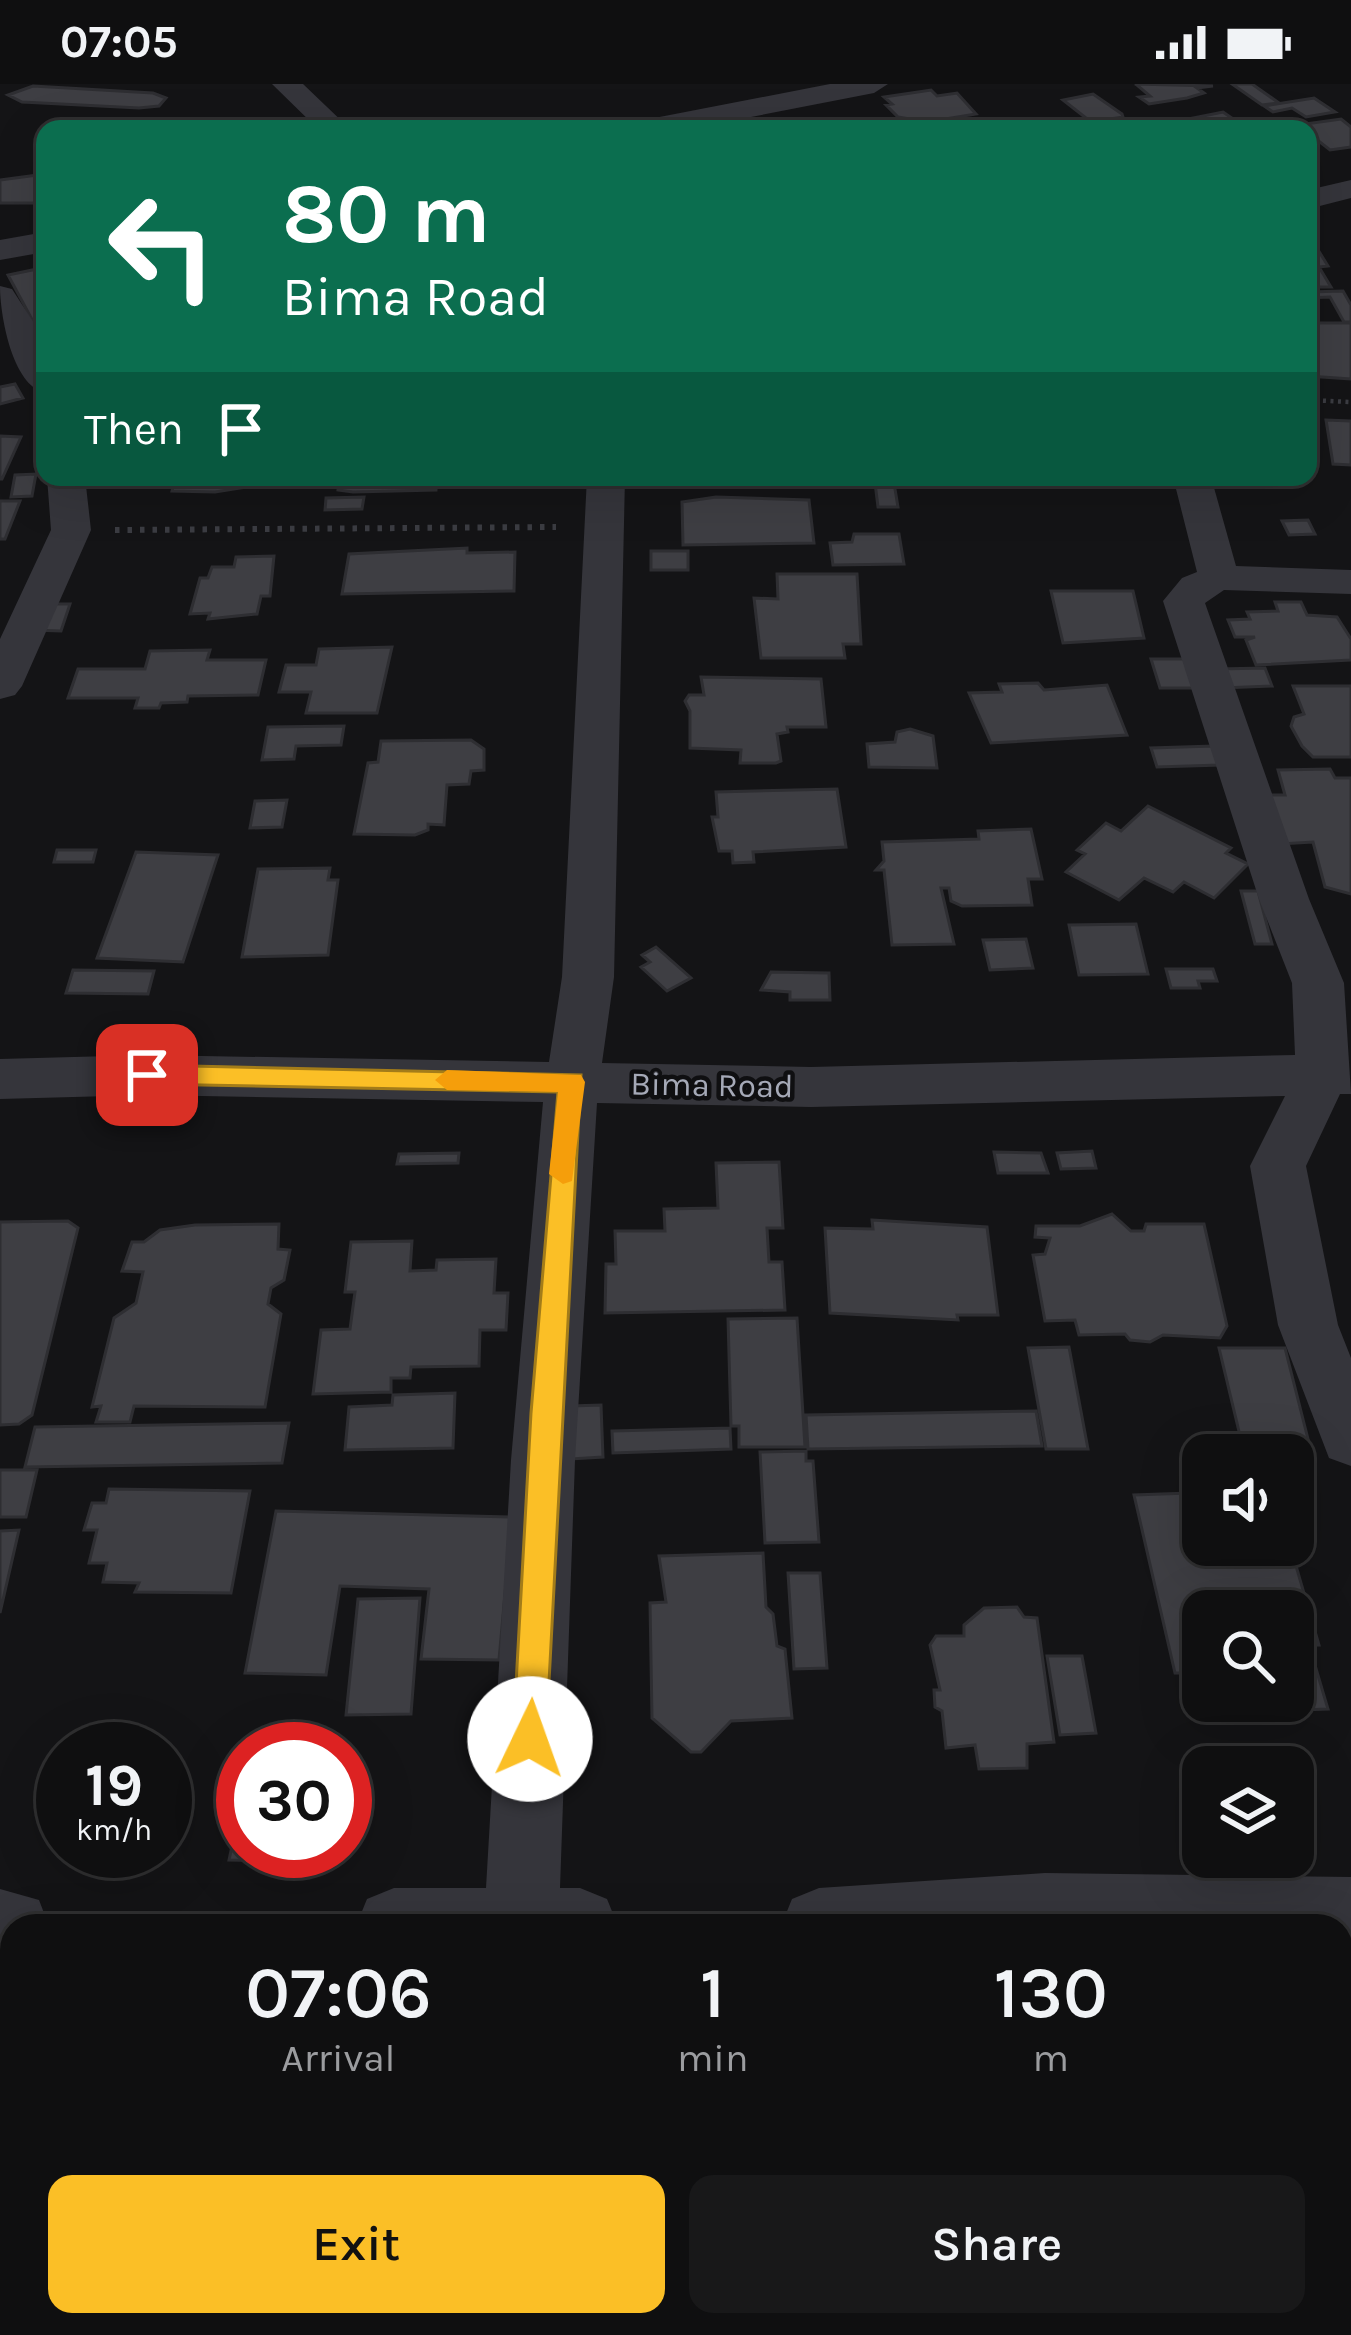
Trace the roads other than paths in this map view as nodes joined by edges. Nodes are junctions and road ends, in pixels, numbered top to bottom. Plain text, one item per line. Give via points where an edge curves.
1 (286, 84) edge
2 (874, 84) edge
3 (791, 100) junction
4 (324, 120) edge
5 (690, 120) edge
6 (822, 120) edge
7 (1351, 189) edge
8 (1317, 198) edge
9 (36, 244) edge
10 (0, 250) edge
11 (0, 296) edge
12 (36, 360) edge
13 (67, 486) edge
14 (1194, 486) edge
15 (606, 501) edge
16 (1219, 578) junction
17 (1351, 582) edge
18 (20, 599) edge
19 (0, 686) edge
20 (1336, 1074) edge
21 (0, 1078) edge
22 (572, 1082) junction
23 (1351, 1438) edge
24 (1351, 1913) edge
25 (522, 1914) edge
26 (988, 1914) edge

1 - 4 street
2 - 3 street
3 - 5 street
3 - 6 street
7 - 8 street
9 - 10 street
11 - 12 street
13 - 18 street via 71,530
14 - 16 street
15 - 22 street via 588,977
16 - 17 street
16 - 20 street via 1184,601 1318,983
18 - 19 street
20 - 22 street, Bima Road via 811,1087
20 - 23 street via 1278,1166 1308,1325
21 - 22 street, Bima Road
22 - 25 street via 543,1460
24 - 26 street

